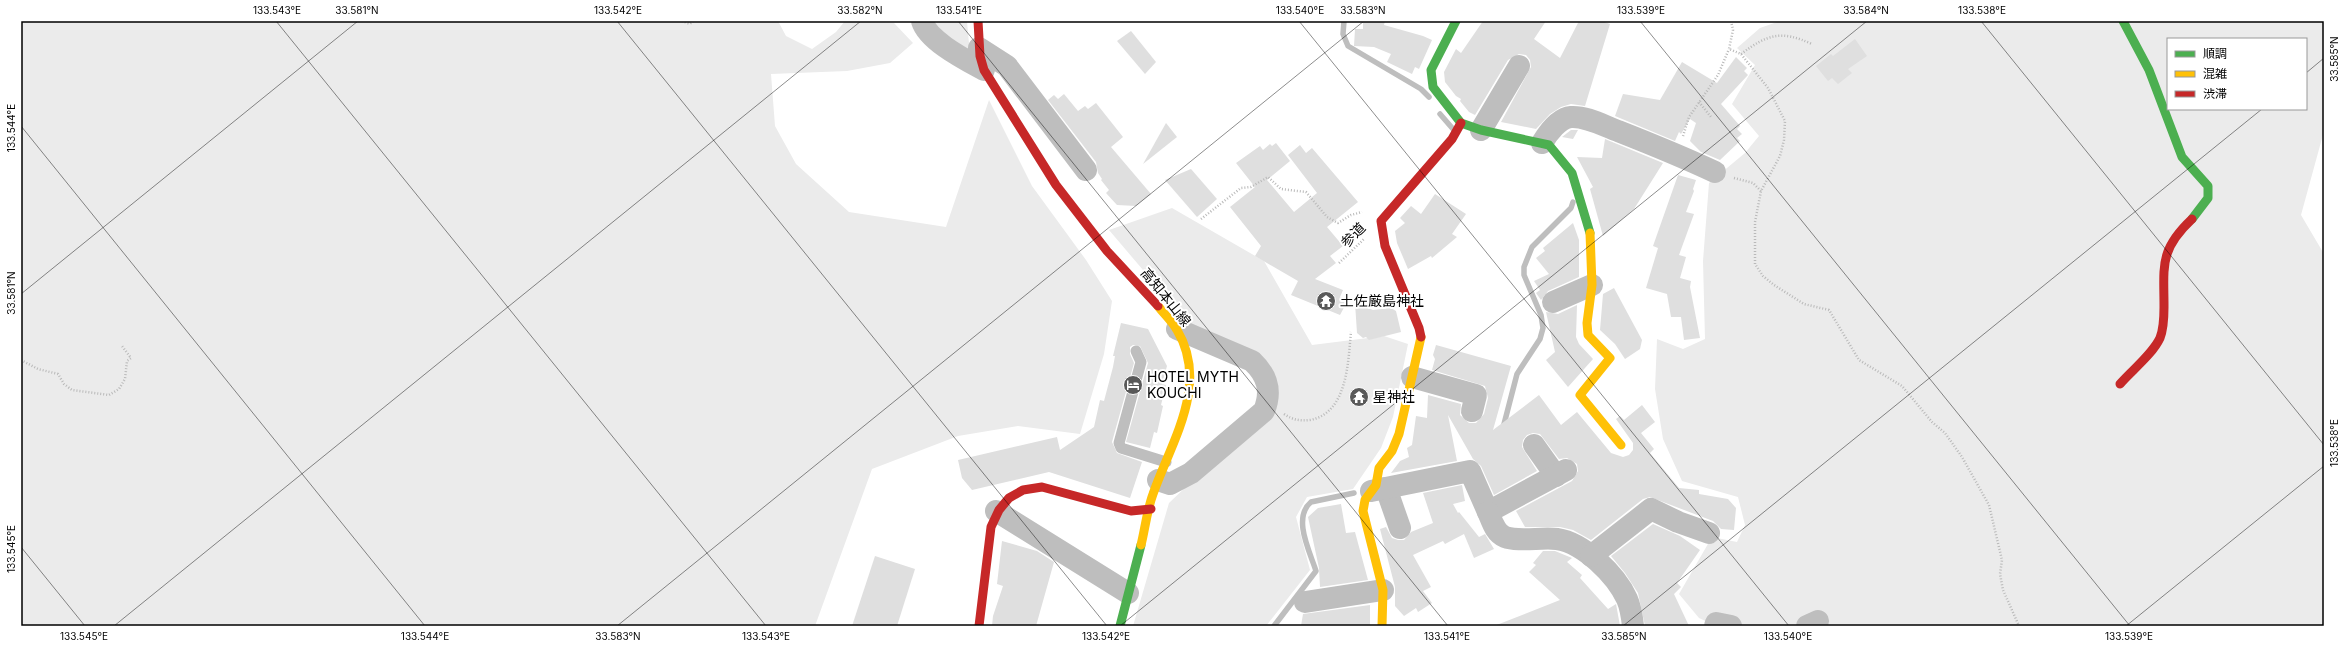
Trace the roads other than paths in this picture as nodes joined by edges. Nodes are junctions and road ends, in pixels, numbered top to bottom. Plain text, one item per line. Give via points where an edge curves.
1 (922, 21) edge
2 (978, 21) edge
3 (1456, 21) edge
4 (2123, 21) edge
5 (979, 48) junction
6 (1519, 66) dead end
7 (984, 70) junction
8 (1471, 127) junction
9 (1542, 143) junction
10 (1086, 170) dead end
11 (1715, 172) road end
12 (1592, 285) junction
13 (1552, 302) dead end
14 (1177, 329) junction
15 (1136, 351) dead end
16 (1412, 377) junction
17 (2120, 384) dead end
18 (1472, 411) dead end
19 (1534, 445) dead end
20 (1621, 445) dead end
21 (1162, 471) junction
22 (1378, 490) junction
23 (1150, 508) junction
24 (996, 511) junction
25 (1488, 512) junction
26 (1400, 528) dead end
27 (1709, 534) dead end
28 (1591, 556) junction
29 (1383, 590) junction
30 (1128, 593) junction
31 (1305, 602) dead end
32 (979, 626) edge
33 (1120, 626) edge
34 (1382, 626) edge
35 (1633, 626) edge
36 (1714, 626) edge
37 (1731, 626) edge

1 - 7 street via 931,34 943,44
2 - 5 street, 高知本山線
3 - 8 street via 1431,70 1433,87
4 - 17 street via 2141,53 2183,160 2204,179 2209,193 2205,203 2178,231 2167,248 2160,338
5 - 7 street, 高知本山線
5 - 10 street via 1007,66
6 - 8 street
7 - 14 street, 高知本山線 via 1056,185 1107,251
8 - 9 street
8 - 16 street via 1452,139 1384,219 1385,246 1419,328 1421,340
9 - 11 street via 1547,134 1562,120 1571,117 1589,120 1677,154
9 - 12 street via 1549,144 1572,173 1590,238
12 - 13 street
12 - 20 street via 1588,335 1610,358 1580,395
14 - 21 street, 高知本山線 via 1186,346 1190,366 1190,389 1183,422
14 - 21 street via 1252,361 1261,369 1268,383 1268,402 1264,411 1191,473 1170,484
15 - 21 lane via 1141,362 1119,443 1121,448
16 - 18 street via 1476,395
16 - 22 street via 1399,434 1392,451 1378,468
19 - 25 street via 1561,473
21 - 23 street, 高知本山線
22 - 25 street via 1470,471
22 - 26 street
22 - 29 street via 1365,500 1363,511
23 - 24 street via 1131,511 1042,487 1020,491 1001,503
23 - 30 street, 高知本山線
24 - 30 street
24 - 32 street via 991,527
25 - 28 street via 1496,530 1505,538 1557,539 1575,545
27 - 28 street via 1650,509
28 - 35 street via 1621,588 1630,606
29 - 31 street
29 - 34 street
30 - 33 street, 高知本山線
36 - 37 street via 1719,623

